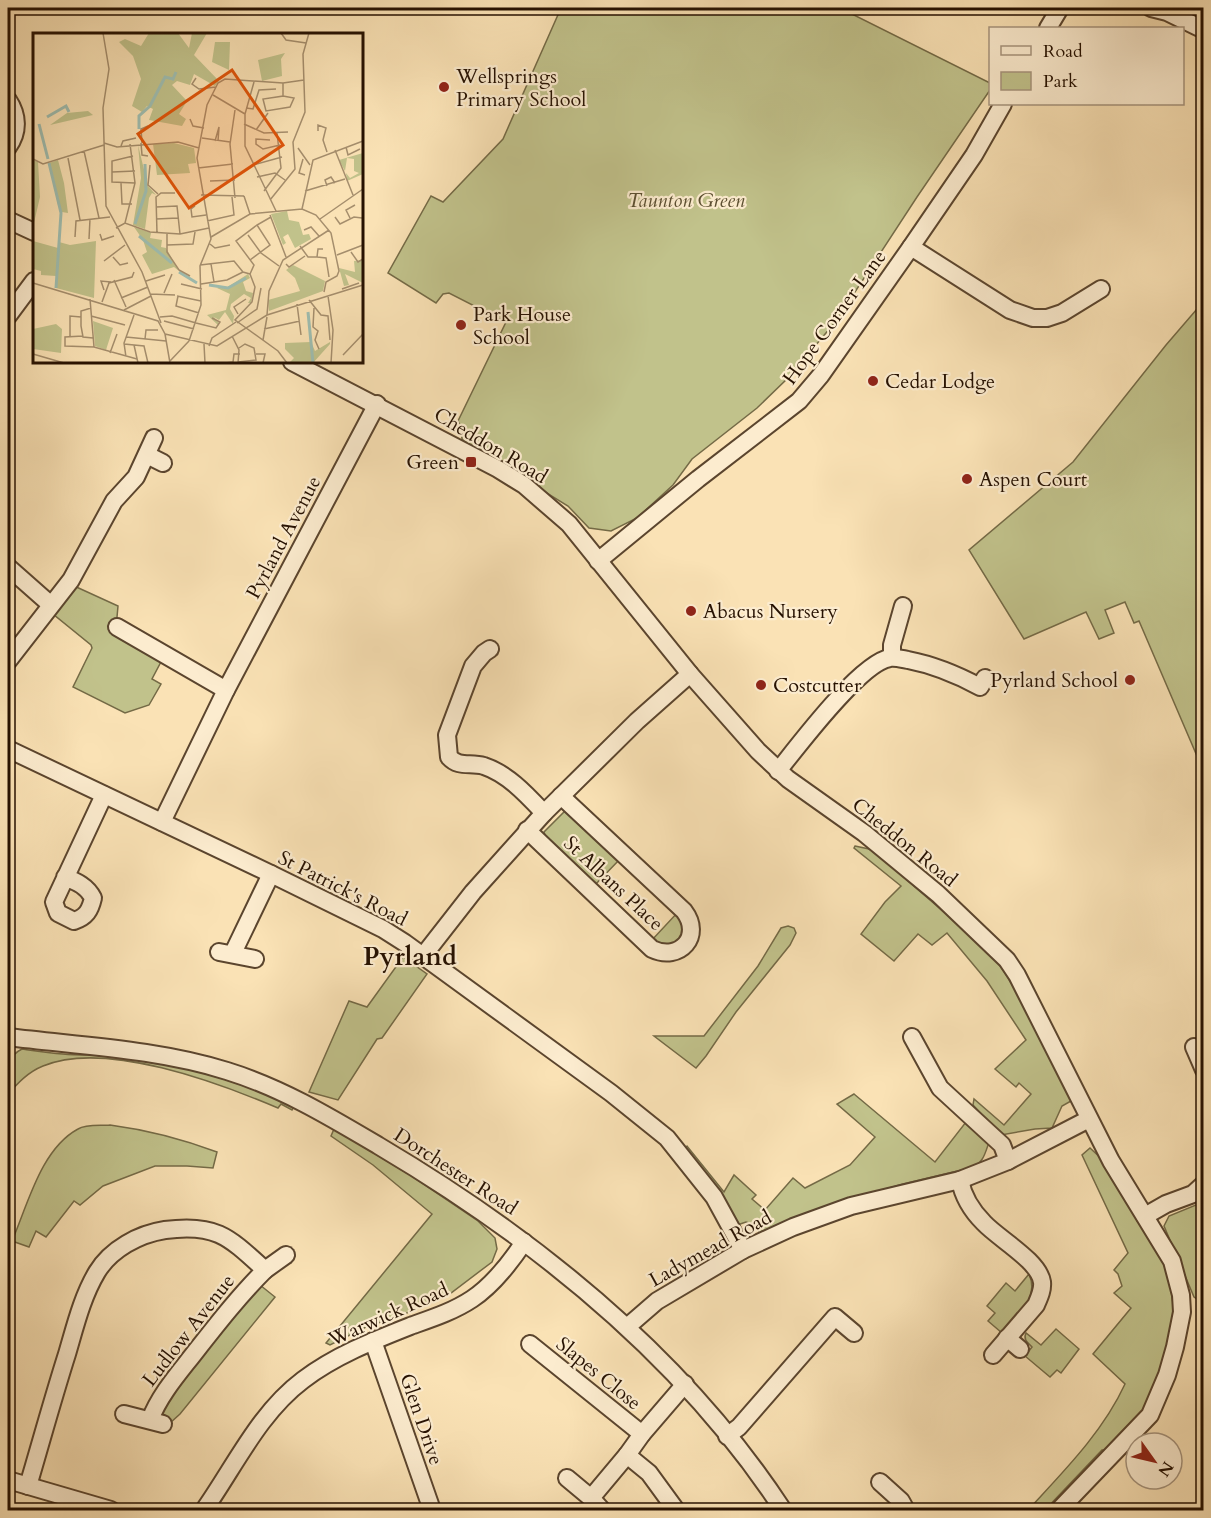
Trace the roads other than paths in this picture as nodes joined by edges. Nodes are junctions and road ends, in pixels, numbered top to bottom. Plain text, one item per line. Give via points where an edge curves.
1 (1060, 8) edge
2 (1151, 8) edge
3 (1049, 27) edge
4 (1203, 30) edge
5 (8, 100) edge
6 (1002, 105) edge
7 (8, 147) edge
8 (8, 220) edge
9 (33, 232) edge
10 (911, 247) junction
11 (33, 282) edge
12 (1100, 288) dead end
13 (8, 316) edge
14 (294, 363) edge
15 (377, 404) junction
16 (154, 438) dead end
17 (147, 454) junction
18 (163, 463) dead end
19 (598, 561) junction
20 (8, 567) edge
21 (51, 605) junction
22 (903, 606) dead end
23 (117, 627) dead end
24 (490, 650) dead end
25 (892, 657) junction
26 (8, 661) edge
27 (690, 674) junction
28 (980, 687) dead end
29 (226, 690) junction
30 (8, 749) edge
31 (778, 771) junction
32 (104, 795) junction
33 (561, 796) junction
34 (544, 813) junction
35 (162, 822) junction
36 (527, 830) junction
37 (271, 874) junction
38 (65, 877) dead end
39 (423, 956) junction
40 (255, 959) dead end
41 (8, 1037) edge
42 (912, 1037) dead end
43 (1194, 1047) dead end
44 (1203, 1070) edge
45 (1089, 1119) junction
46 (1008, 1161) junction
47 (960, 1180) junction
48 (1203, 1184) edge
49 (1145, 1216) junction
50 (524, 1242) junction
51 (743, 1250) junction
52 (286, 1255) dead end
53 (265, 1270) junction
54 (627, 1327) junction
55 (854, 1333) dead end
56 (373, 1341) junction
57 (530, 1344) dead end
58 (993, 1355) dead end
59 (685, 1384) junction
60 (124, 1414) dead end
61 (642, 1434) junction
62 (727, 1436) junction
63 (627, 1455) junction
64 (567, 1478) dead end
65 (8, 1480) edge
66 (880, 1482) dead end
67 (28, 1486) junction
68 (597, 1504) edge
69 (111, 1510) edge
70 (204, 1510) edge
71 (432, 1510) edge
72 (676, 1510) edge
73 (783, 1510) edge
74 (906, 1510) edge
75 (1059, 1510) edge

1 - 3 street
2 - 4 street
5 - 7 street via 16,120
6 - 10 street, Hope Corner Lane via 974,155
8 - 9 street
10 - 12 street via 1010,310 1034,318 1062,314
10 - 19 street, Hope Corner Lane via 799,401
11 - 13 street
14 - 15 street, Cheddon Road
15 - 19 street, Cheddon Road via 524,485 569,524
15 - 29 street, Pyrland Avenue
16 - 17 street
17 - 18 street
17 - 21 street via 136,477 114,501 71,580
19 - 27 street, Cheddon Road
20 - 21 street
21 - 26 street
22 - 25 street
23 - 29 street
24 - 34 street via 473,666 447,735 449,757 458,765 484,766 505,777
25 - 28 street via 955,673
25 - 31 street via 871,667 848,688
27 - 31 street, Cheddon Road
27 - 33 street
29 - 35 street, Pyrland Avenue
30 - 32 street, St Patrick's Road
31 - 45 street, Cheddon Road via 916,875 1007,960
32 - 35 street, St Patrick's Road
32 - 38 street
33 - 34 street
33 - 36 street, St Albans Place via 684,911 692,927 686,945 674,953 652,949
34 - 36 street
35 - 37 street, St Patrick's Road
36 - 39 street
37 - 39 street, St Patrick's Road via 383,929
37 - 40 street via 226,952
39 - 51 street, St Patrick's Road via 667,1138 714,1197
41 - 50 street, Dorchester Road via 171,1058 276,1088 418,1168
42 - 46 street via 940,1088 1002,1145
43 - 44 street
45 - 46 street, Ladymead Road
45 - 49 street, Cheddon Road
46 - 47 street, Ladymead Road
47 - 51 street, Ladymead Road via 851,1206
47 - 58 street via 969,1205 1031,1263 1042,1283 1036,1305 1014,1344
48 - 49 street via 1193,1194
49 - 75 street, Cheddon Road via 1172,1261 1181,1295 1182,1312 1167,1375 1150,1415
50 - 54 street, Dorchester Road
50 - 56 street, Warwick Road via 472,1299
51 - 54 street, Ladymead Road via 657,1301
52 - 53 street, Ludlow Avenue
53 - 60 street, Ludlow Avenue via 168,1386 156,1405 157,1422
53 - 67 street, Ludlow Avenue via 237,1244 214,1231 188,1227 131,1240 113,1254 98,1271 87,1294
54 - 59 street, Dorchester Road
55 - 62 street via 830,1313 739,1427
56 - 70 street, Warwick Road via 302,1380 279,1402 246,1444
56 - 71 street, Glen Drive
57 - 61 street, Slapes Close
59 - 61 street, Slapes Close
59 - 62 street, Dorchester Road
61 - 63 street, Slapes Close
62 - 73 street, Dorchester Road
63 - 68 street, Slapes Close
63 - 72 street via 649,1473
64 - 68 street, Slapes Close
65 - 67 street
66 - 74 street via 902,1501
67 - 69 street

